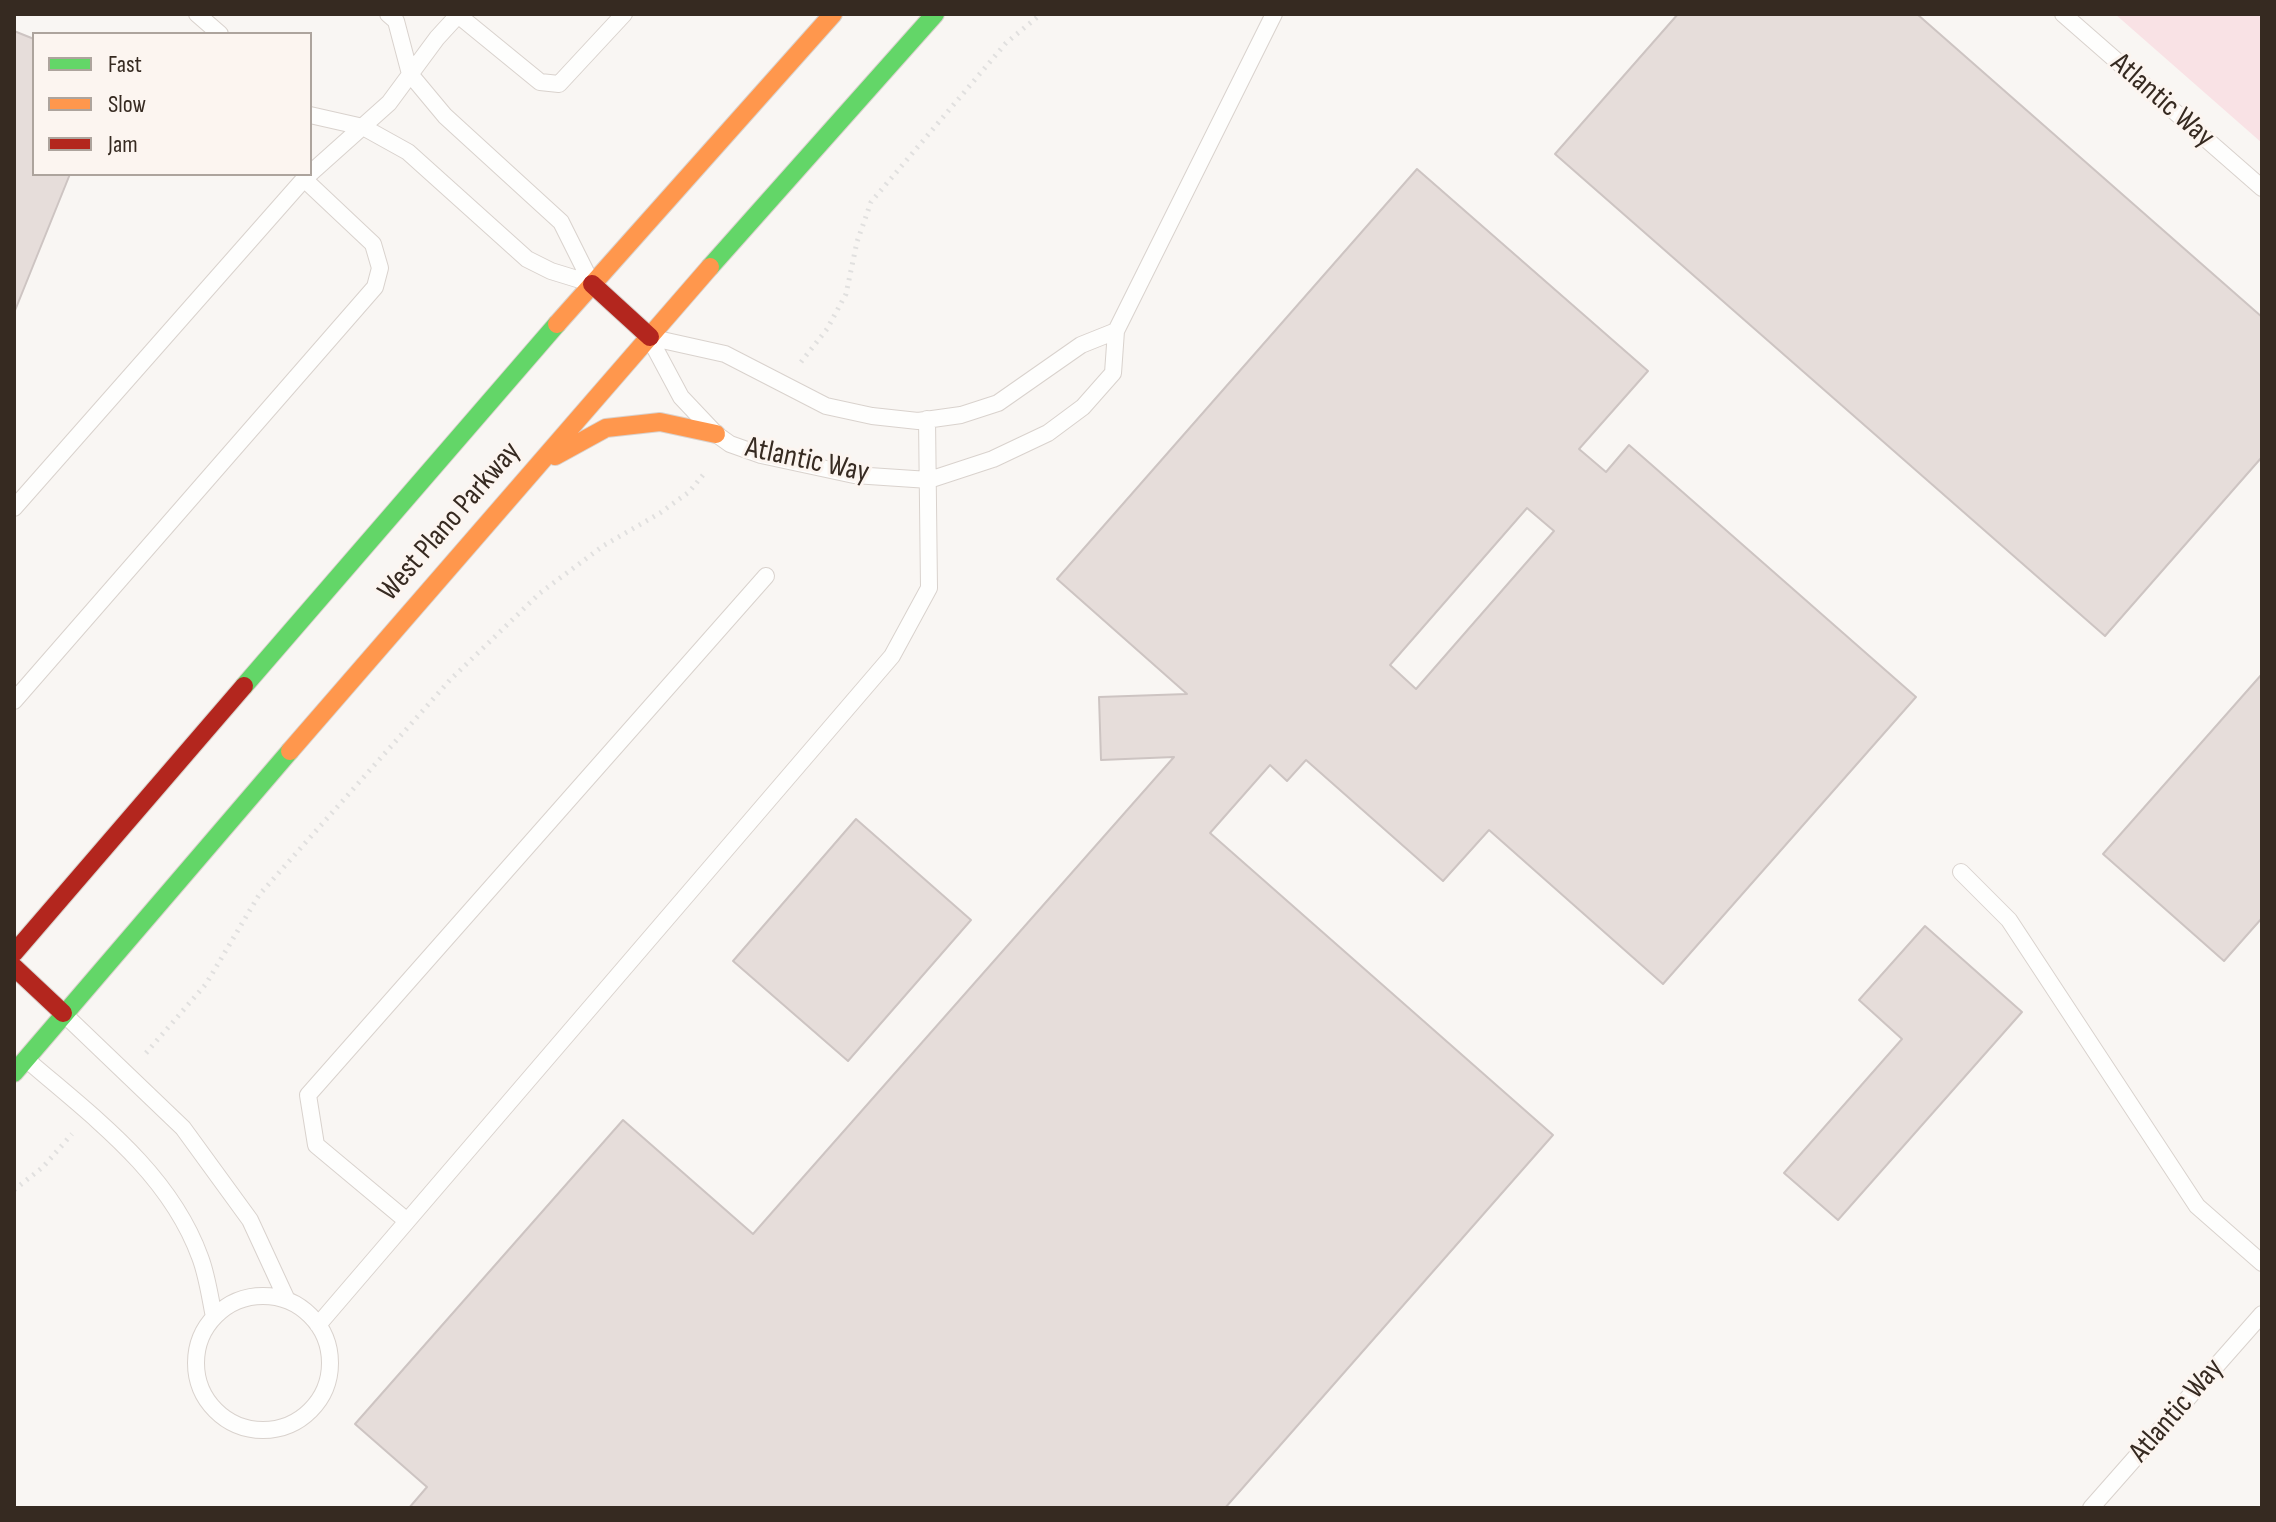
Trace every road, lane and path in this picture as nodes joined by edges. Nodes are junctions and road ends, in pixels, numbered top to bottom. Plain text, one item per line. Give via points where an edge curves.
1 (197, 14) edge
2 (388, 14) edge
3 (624, 14) edge
4 (833, 14) edge
5 (935, 14) edge
6 (1041, 14) edge
7 (1274, 14) edge
8 (2063, 14) edge
9 (459, 15) edge
10 (218, 32) edge
11 (410, 74) junction
12 (312, 115) edge
13 (363, 127) junction
14 (312, 172) edge
15 (307, 176) edge
16 (304, 179) junction
17 (2262, 188) edge
18 (592, 284) junction
19 (1116, 331) junction
20 (650, 337) junction
21 (792, 373) dead end
22 (927, 419) junction
23 (716, 434) junction
24 (535, 466) junction
25 (706, 472) dead end
26 (929, 480) junction
27 (14, 508) edge
28 (766, 576) dead end
29 (14, 701) edge
30 (1961, 872) dead end
31 (14, 953) edge
32 (14, 967) edge
33 (63, 1013) junction
34 (145, 1054) dead end
35 (18, 1060) edge
36 (78, 1127) dead end
37 (14, 1190) edge
38 (407, 1221) junction
39 (2262, 1263) edge
40 (287, 1300) junction
41 (2262, 1314) edge
42 (214, 1317) junction
43 (318, 1325) junction
44 (2091, 1508) edge

1 - 10 lane
2 - 11 lane via 396,21
3 - 9 lane via 559,84 540,82
4 - 18 main road, West Plano Parkway
5 - 20 main road, West Plano Parkway
6 - 21 path via 1006,43 871,202 846,294 827,329
7 - 19 lane, Atlantic Way
8 - 17 lane, Atlantic Way
9 - 11 lane
11 - 13 lane
11 - 18 lane via 445,116 561,222
12 - 13 lane
13 - 14 lane
13 - 18 lane via 408,152 527,259
15 - 16 lane
16 - 27 lane
16 - 29 lane via 373,244 380,268 375,287
18 - 20 main road
18 - 31 main road, West Plano Parkway
19 - 22 lane, Atlantic Way via 1081,345 998,403
19 - 26 lane, Atlantic Way via 1113,373 1083,407 1035,440
20 - 22 lane, Atlantic Way via 725,354 826,406 872,416
20 - 23 lane, Atlantic Way via 681,397
20 - 24 main road, West Plano Parkway
22 - 26 lane
23 - 24 main road via 660,422 606,428
23 - 26 lane, Atlantic Way via 761,455 839,472
24 - 33 main road, West Plano Parkway
25 - 34 path via 689,492 540,593 450,680 259,895 206,984
26 - 38 lane via 929,588 892,656
28 - 38 lane via 308,1095 316,1145
30 - 39 lane via 2009,920 2197,1206
32 - 33 main road
33 - 35 main road, West Plano Parkway
33 - 40 lane via 183,1128 250,1220
35 - 42 lane via 134,1154 165,1191 201,1258
36 - 37 path
38 - 43 lane
40 - 42 lane via 249,1297
40 - 43 lane
41 - 44 lane, Atlantic Way
42 - 43 lane via 196,1352 201,1391 227,1420 266,1430 301,1418 323,1393 329,1360

